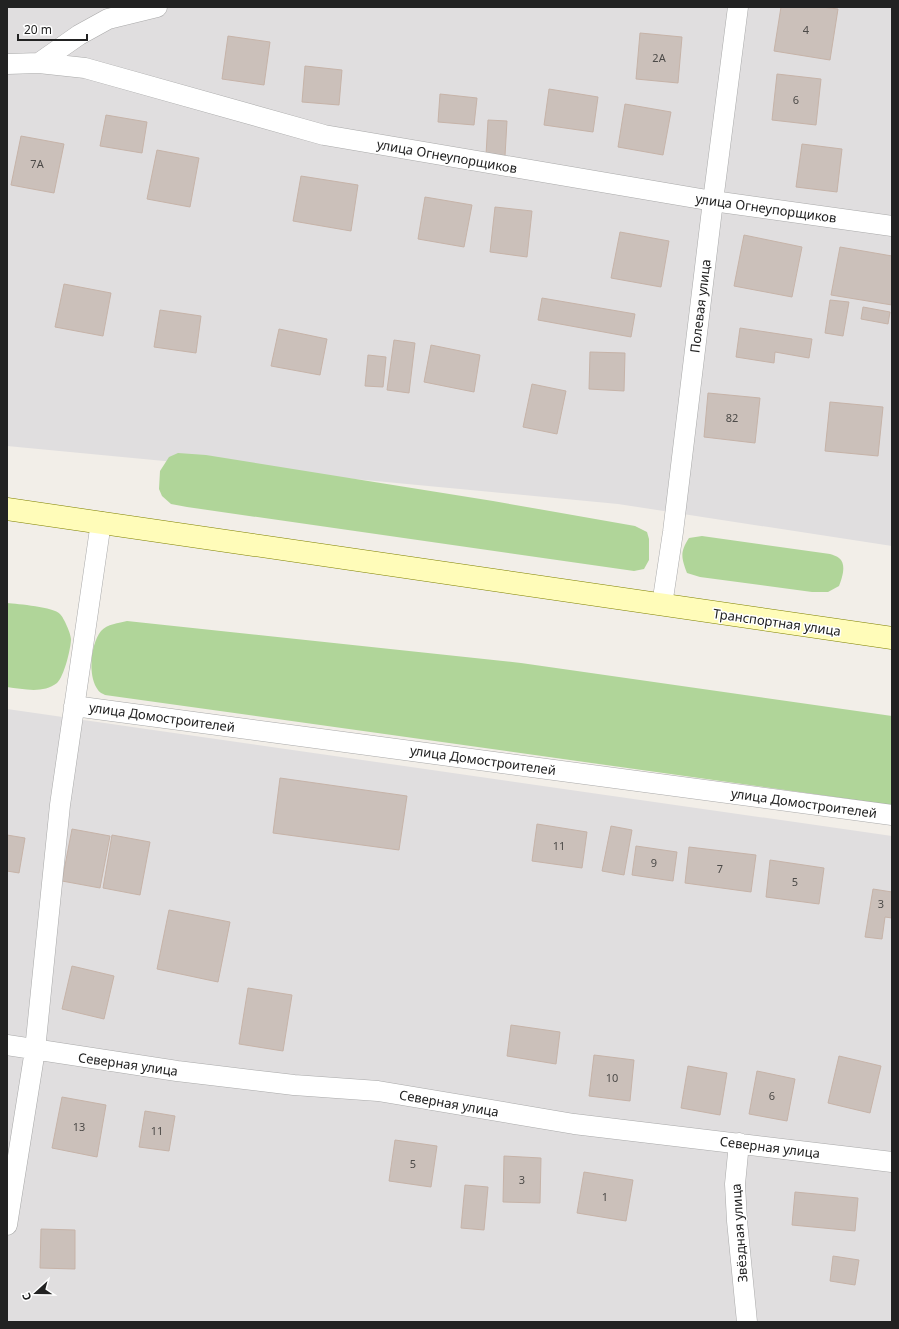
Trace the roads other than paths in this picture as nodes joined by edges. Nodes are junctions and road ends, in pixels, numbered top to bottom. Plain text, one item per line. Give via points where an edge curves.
1 (157, 7) edge
2 (738, 7) edge
3 (39, 63) junction
4 (7, 64) edge
5 (713, 201) junction
6 (892, 226) edge
7 (7, 509) edge
8 (101, 522) junction
9 (662, 605) junction
10 (892, 638) edge
11 (74, 706) junction
12 (892, 814) edge
13 (7, 1045) edge
14 (36, 1050) junction
15 (739, 1144) junction
16 (892, 1162) edge
17 (7, 1225) edge
18 (741, 1319) edge

1 - 3 street via 108,19 78,35
2 - 5 street, Полевая улица
3 - 4 street, улица Огнеупорщиков
3 - 5 street, улица Огнеупорщиков via 85,68 324,135
5 - 6 street, улица Огнеупорщиков
5 - 9 street, Полевая улица
7 - 8 main road, Транспортная улица
8 - 9 main road, Транспортная улица
8 - 11 street
9 - 10 main road, Транспортная улица
11 - 12 street, улица Домостроителей
11 - 14 street via 60,806
13 - 14 street, Северная улица
14 - 15 street, Северная улица via 177,1071 294,1085 378,1091 574,1124
14 - 17 street
15 - 16 street, Северная улица
15 - 18 street, Звёздная улица via 735,1184

